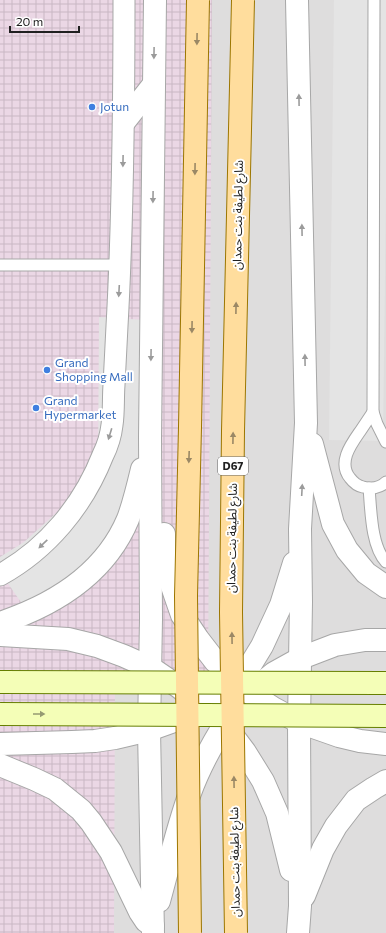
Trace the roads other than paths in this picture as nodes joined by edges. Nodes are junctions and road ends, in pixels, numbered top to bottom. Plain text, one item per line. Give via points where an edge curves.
1 (124, 0) edge
2 (155, 0) edge
3 (198, 0) edge
4 (243, 0) edge
5 (297, 0) edge
6 (374, 0) edge
7 (154, 84) junction
8 (124, 122) junction
9 (120, 264) junction
10 (0, 265) edge
11 (373, 412) junction
12 (306, 423) junction
13 (150, 437) junction
14 (386, 442) edge
15 (386, 482) edge
16 (369, 488) junction
17 (300, 529) junction
18 (386, 562) edge
19 (0, 575) edge
20 (386, 587) edge
21 (0, 624) edge
22 (0, 635) edge
23 (386, 640) edge
24 (301, 658) junction
25 (151, 668) junction
26 (0, 682) edge
27 (386, 683) edge
28 (245, 688) junction
29 (203, 706) junction
30 (0, 714) edge
31 (386, 716) edge
32 (300, 722) junction
33 (224, 724) junction
34 (149, 730) junction
35 (0, 744) edge
36 (386, 744) edge
37 (0, 765) edge
38 (386, 781) edge
39 (300, 906) junction
40 (153, 929) edge
41 (190, 933) edge
42 (236, 933) edge
43 (298, 933) edge

1 - 8 street
2 -> 7 street
3 -> 41 main road, bridge via 186,596
42 -> 4 main road, شارع لطيفة بنت حمدان / D67, bridge via 231,612
12 -> 5 street
6 - 11 lane
7 - 8 street
7 -> 13 street
8 -> 9 street
9 - 10 lane
9 -> 19 street via 112,426 104,454 92,481 58,530 13,568
11 - 14 lane
11 - 16 lane via 348,450 346,459 348,476 360,486
17 -> 12 street
12 - 20 street via 332,524 347,550 366,573
13 - 21 street via 136,497 127,520 116,542 101,562 87,577 63,594
13 - 25 street
13 - 28 street via 161,462 164,553 168,574 182,615 215,661
15 - 16 lane
16 - 18 lane via 375,540
17 - 24 street
17 - 28 street via 293,567 281,605
22 - 25 street via 68,639 96,646
23 - 24 street via 365,640 336,645
24 - 28 street
24 - 32 street
25 - 29 street
25 - 34 street
26 - 27 main road, bridge
28 - 29 street
28 - 32 street via 273,708
28 - 33 street
29 - 33 street
29 - 34 street via 177,720
30 -> 31 main road, bridge
32 - 36 street via 339,736
32 - 39 street
33 - 39 street via 263,781 277,813
33 - 40 street via 191,791 179,827
34 - 35 street via 95,741
34 - 40 street
37 - 40 street via 55,789 81,810 111,852 140,912
38 - 39 street via 356,800 336,826 323,849
39 - 43 street

